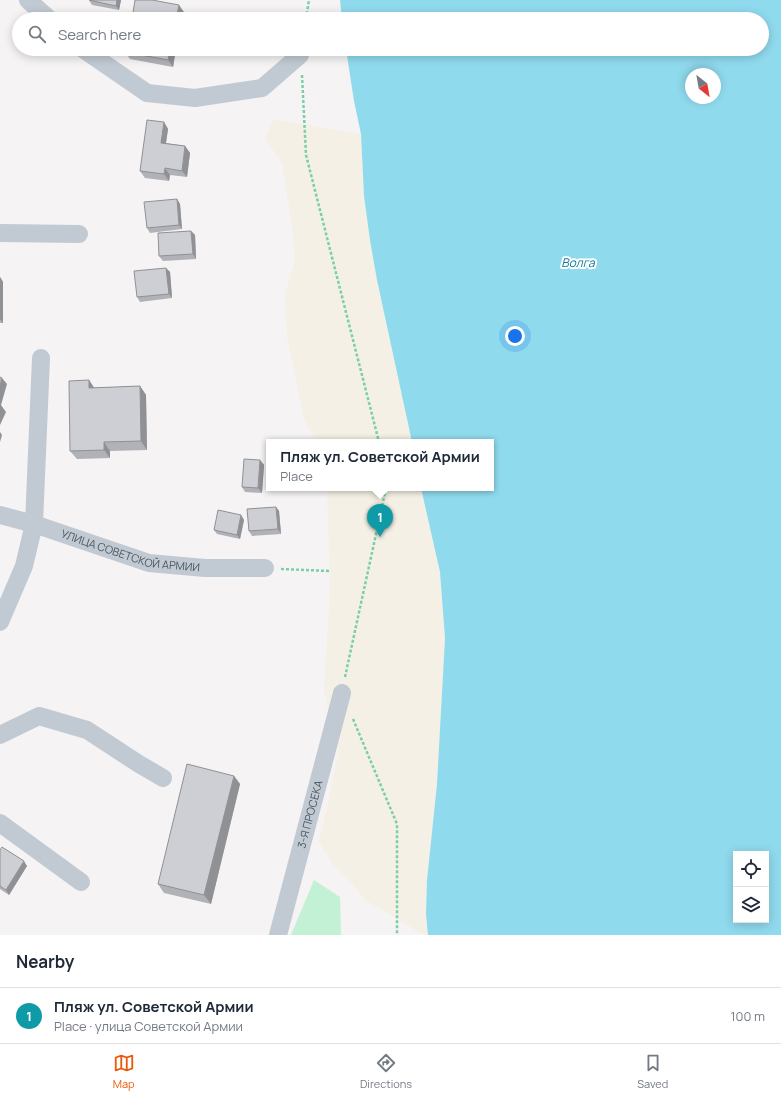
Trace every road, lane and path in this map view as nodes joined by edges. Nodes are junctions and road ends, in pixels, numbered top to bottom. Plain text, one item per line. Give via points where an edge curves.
1 (28, 0) edge
2 (309, 0) edge
3 (41, 12) edge
4 (307, 12) edge
5 (93, 56) edge
6 (299, 56) edge
7 (300, 56) edge
8 (0, 233) edge
9 (79, 234) dead end
10 (40, 358) dead end
11 (378, 439) edge
12 (385, 491) edge
13 (0, 515) edge
14 (34, 524) junction
15 (265, 568) joint
16 (329, 571) dead end
17 (0, 622) edge
18 (342, 693) junction
19 (0, 735) edge
20 (163, 778) dead end
21 (0, 823) edge
22 (81, 882) dead end
23 (278, 935) edge
24 (397, 935) edge

1 - 3 street
2 - 4 path
5 - 6 street via 147,93 195,98 262,88
7 - 11 path via 306,155
8 - 9 street
10 - 14 street
12 - 18 path
13 - 14 street, УЛИЦА СОВЕТСКОЙ АРМИИ
14 - 15 street, УЛИЦА СОВЕТСКОЙ АРМИИ via 149,563 205,568
14 - 17 street via 24,566
15 - 16 path
18 - 23 street, 3-Я ПРОСЕКА
18 - 24 path via 397,824
19 - 20 street via 39,716 87,730
21 - 22 street

